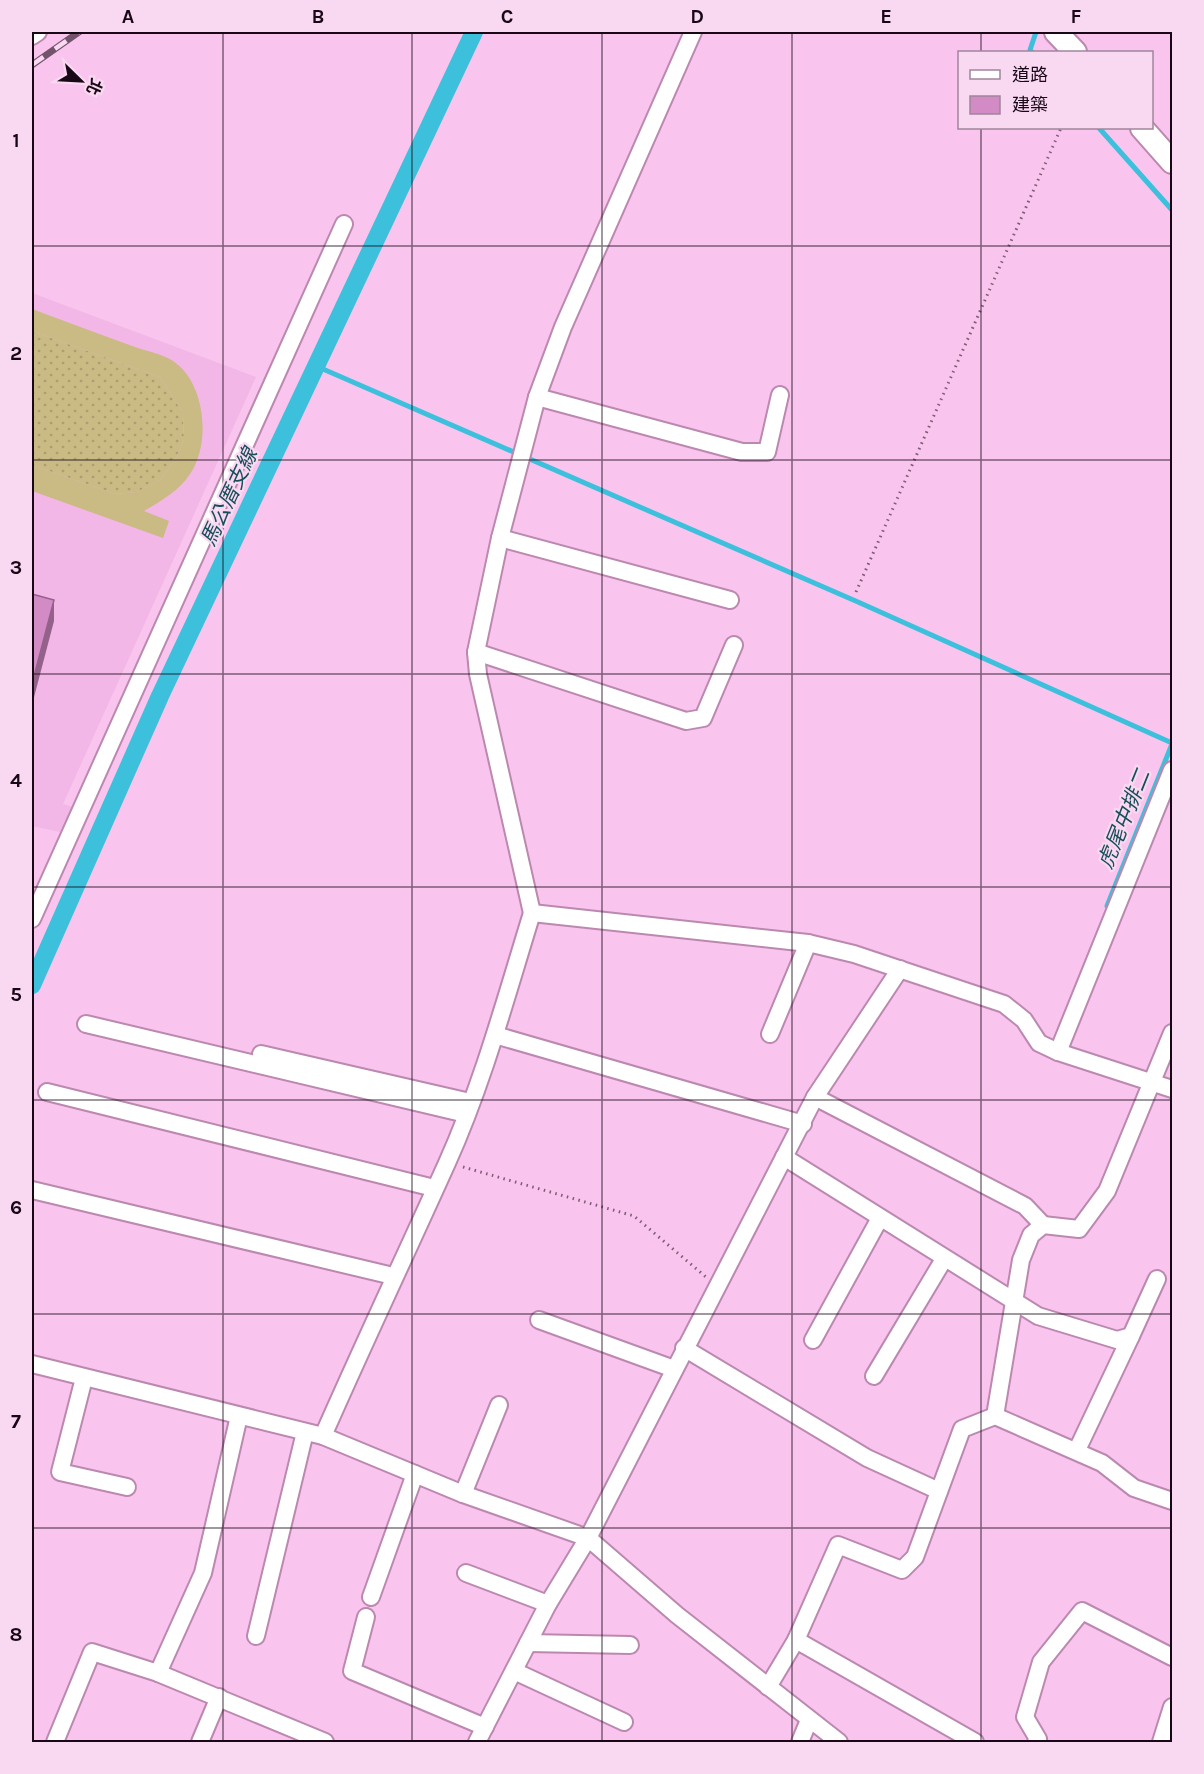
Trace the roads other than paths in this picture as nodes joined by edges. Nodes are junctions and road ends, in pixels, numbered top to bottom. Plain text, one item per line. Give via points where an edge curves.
1 (38, 32) edge
2 (693, 32) edge
3 (1056, 32) edge
4 (32, 36) edge
5 (1075, 45) edge
6 (1143, 129) edge
7 (1173, 162) edge
8 (344, 224) dead end
9 (780, 395) dead end
10 (537, 397) junction
11 (500, 538) junction
12 (730, 600) dead end
13 (734, 645) dead end
14 (476, 652) junction
15 (1173, 770) edge
16 (532, 914) junction
17 (32, 919) edge
18 (808, 943) junction
19 (900, 969) junction
20 (88, 1020) dead end
21 (1173, 1033) edge
22 (770, 1034) dead end
23 (495, 1035) junction
24 (1058, 1052) junction
25 (1152, 1082) junction
26 (1173, 1089) edge
27 (47, 1092) dead end
28 (815, 1097) junction
29 (468, 1108) junction
30 (803, 1124) junction
31 (784, 1156) junction
32 (434, 1188) junction
33 (32, 1190) edge
34 (880, 1218) junction
35 (1043, 1225) junction
36 (944, 1259) junction
37 (393, 1276) junction
38 (1156, 1279) dead end
39 (1013, 1302) junction
40 (539, 1320) dead end
41 (1131, 1336) junction
42 (813, 1340) dead end
43 (684, 1348) junction
44 (32, 1364) edge
45 (674, 1369) junction
46 (874, 1376) dead end
47 (84, 1378) junction
48 (499, 1405) dead end
49 (239, 1416) junction
50 (995, 1416) junction
51 (305, 1432) junction
52 (323, 1436) junction
53 (1077, 1450) junction
54 (415, 1474) junction
55 (127, 1487) dead end
56 (939, 1491) junction
57 (463, 1494) junction
58 (1173, 1501) edge
59 (588, 1538) junction
60 (466, 1573) dead end
61 (371, 1597) dead end
62 (548, 1604) junction
63 (366, 1617) dead end
64 (256, 1636) dead end
65 (796, 1640) junction
66 (528, 1643) junction
67 (630, 1645) dead end
68 (1173, 1657) edge
69 (514, 1671) junction
70 (158, 1673) junction
71 (768, 1687) junction
72 (219, 1698) junction
73 (1173, 1707) edge
74 (809, 1720) junction
75 (624, 1722) dead end
76 (485, 1727) junction
77 (1163, 1742) edge
78 (55, 1743) edge
79 (200, 1743) edge
80 (325, 1743) edge
81 (477, 1743) edge
82 (800, 1743) edge
83 (839, 1743) edge
84 (975, 1743) edge
85 (1036, 1743) edge

1 - 4 street
2 - 10 street via 563,327
3 - 5 main road
6 - 7 main road
8 - 17 street
9 - 10 street via 767,452 742,452
10 - 11 street
11 - 12 street
11 - 14 street
13 - 14 street via 703,718 686,721
14 - 16 street
15 - 24 street
16 - 18 street
16 - 23 street
18 - 19 street
18 - 22 street
19 - 24 street via 1004,1004 1024,1020 1039,1043
19 - 28 street
20 - 29 street
21 - 25 street
23 - 29 street
23 - 30 street
24 - 25 street
25 - 26 street
25 - 35 street via 1107,1191 1079,1229
27 - 32 street
28 - 30 street
28 - 35 street via 1025,1206
29 - 32 street
30 - 31 street
31 - 34 street
31 - 43 street
32 - 37 street
33 - 37 street
34 - 36 street
34 - 42 street
35 - 39 street via 1031,1235 1021,1260
36 - 39 street
36 - 46 street
37 - 52 street
38 - 41 street
39 - 41 street via 1038,1316 1117,1340
39 - 50 street
40 - 45 street
41 - 53 street
43 - 45 street
43 - 56 street via 867,1458
44 - 47 street
45 - 59 street
47 - 49 street
47 - 55 street via 60,1472
48 - 57 street
49 - 51 street
49 - 70 street via 203,1573
50 - 53 street
50 - 56 street via 962,1429
51 - 52 street
51 - 64 street
52 - 54 street
53 - 58 street via 1102,1463 1134,1488
54 - 57 street
54 - 61 street
56 - 65 street via 915,1557 902,1570 838,1545
57 - 59 street
59 - 62 street
59 - 71 street
60 - 62 street
62 - 66 street
63 - 76 street via 352,1671
65 - 71 street
65 - 84 street
66 - 67 street
66 - 69 street
68 - 85 street via 1082,1611 1041,1662 1025,1717 1038,1739
69 - 75 street
69 - 76 street
70 - 72 street
70 - 78 street via 92,1652
71 - 74 street
72 - 79 street
72 - 80 street
73 - 77 street
74 - 82 street
74 - 83 street
76 - 81 street

